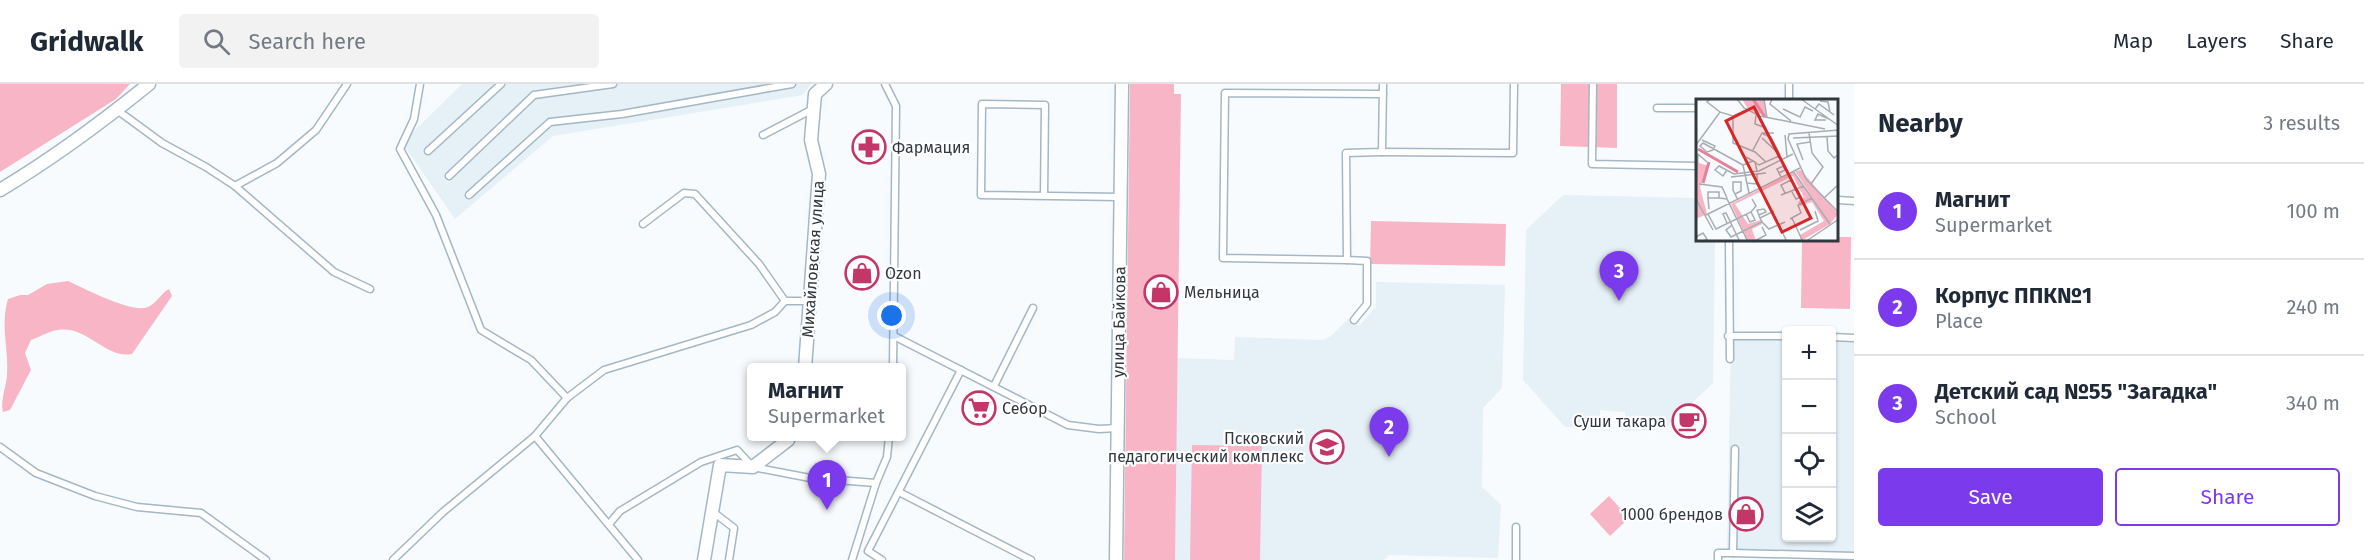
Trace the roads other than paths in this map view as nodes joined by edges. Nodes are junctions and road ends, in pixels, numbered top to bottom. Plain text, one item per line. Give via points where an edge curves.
1 (149, 84) edge
2 (347, 84) edge
3 (420, 84) edge
4 (501, 84) edge
5 (613, 84) edge
6 (792, 84) edge
7 (826, 84) edge
8 (885, 84) edge
9 (1122, 84) edge
10 (1383, 84) edge
11 (1514, 84) edge
12 (1593, 84) edge
13 (1383, 94) junction
14 (1657, 108) dead end
15 (1696, 108) edge
16 (813, 109) junction
17 (117, 110) junction
18 (763, 135) dead end
19 (428, 151) dead end
20 (1382, 152) junction
21 (1696, 166) edge
22 (449, 176) dead end
23 (235, 186) junction
24 (0, 190) edge
25 (469, 195) dead end
26 (1044, 196) junction
27 (1120, 197) junction
28 (1839, 200) edge
29 (1854, 201) edge
30 (643, 224) dead end
31 (1729, 242) edge
32 (1347, 260) junction
33 (370, 290) dead end
34 (785, 301) junction
35 (810, 301) junction
36 (1034, 308) dead end
37 (1354, 320) dead end
38 (894, 336) junction
39 (1728, 336) junction
40 (1782, 336) edge
41 (1836, 337) edge
42 (1854, 338) edge
43 (1730, 359) dead end
44 (805, 363) edge
45 (893, 363) edge
46 (961, 370) junction
47 (994, 386) junction
48 (567, 398) junction
49 (1118, 428) junction
50 (535, 436) junction
51 (787, 441) edge
52 (889, 441) edge
53 (0, 447) edge
54 (1735, 449) dead end
55 (753, 467) junction
56 (876, 483) junction
57 (899, 492) junction
58 (713, 512) junction
59 (609, 524) junction
60 (1516, 527) dead end
61 (1733, 554) junction
62 (1852, 557) edge
63 (266, 560) edge
64 (393, 560) edge
65 (638, 560) edge
66 (704, 560) edge
67 (729, 560) edge
68 (852, 560) edge
69 (882, 560) edge
70 (1030, 560) edge
71 (1116, 560) edge
72 (1515, 560) edge
73 (1718, 560) edge

1 - 17 street
2 - 23 lane via 316,130 277,163
3 - 48 lane via 414,119 400,149 436,216 481,330 531,360
4 - 19 lane
5 - 22 lane via 534,95
6 - 25 lane via 622,114 550,122
7 - 16 street, Михайловская улица via 815,94
8 - 38 lane via 897,106
9 - 27 street, улица Байкова
10 - 13 lane
11 - 20 lane via 1514,153
12 - 21 lane via 1592,164
13 - 20 lane
13 - 32 lane via 1225,93 1223,258
14 - 15 lane
16 - 18 lane
16 - 35 street, Михайловская улица via 811,140 819,174
17 - 23 lane via 162,143
17 - 24 street
20 - 32 lane via 1346,153
23 - 33 lane via 333,272
26 - 26 lane via 981,195 982,104 1045,105
26 - 27 lane
27 - 49 street, улица Байкова
28 - 29 lane
30 - 34 lane via 684,194 695,194 759,264
31 - 39 lane
32 - 37 lane via 1367,261 1367,304
34 - 35 lane
34 - 48 lane via 775,312 751,325 604,370
35 - 44 street, Михайловская улица
36 - 47 lane
38 - 45 lane
38 - 46 lane
39 - 40 lane
39 - 43 lane
41 - 42 lane
46 - 47 lane
46 - 57 lane
47 - 49 lane via 1068,425
48 - 50 lane
49 - 71 street, улица Байкова
50 - 59 lane
50 - 64 lane via 443,512
51 - 55 street
52 - 56 lane via 888,457
53 - 63 lane via 36,473 95,496 137,507 201,513
54 - 61 lane
55 - 56 lane via 810,478
55 - 58 street via 720,465
55 - 59 lane via 737,450 701,462 620,511
56 - 68 lane
57 - 69 lane via 868,551
57 - 70 lane
58 - 66 street
58 - 67 lane via 734,528
59 - 65 lane
60 - 72 lane
61 - 62 lane
61 - 73 lane via 1718,553

